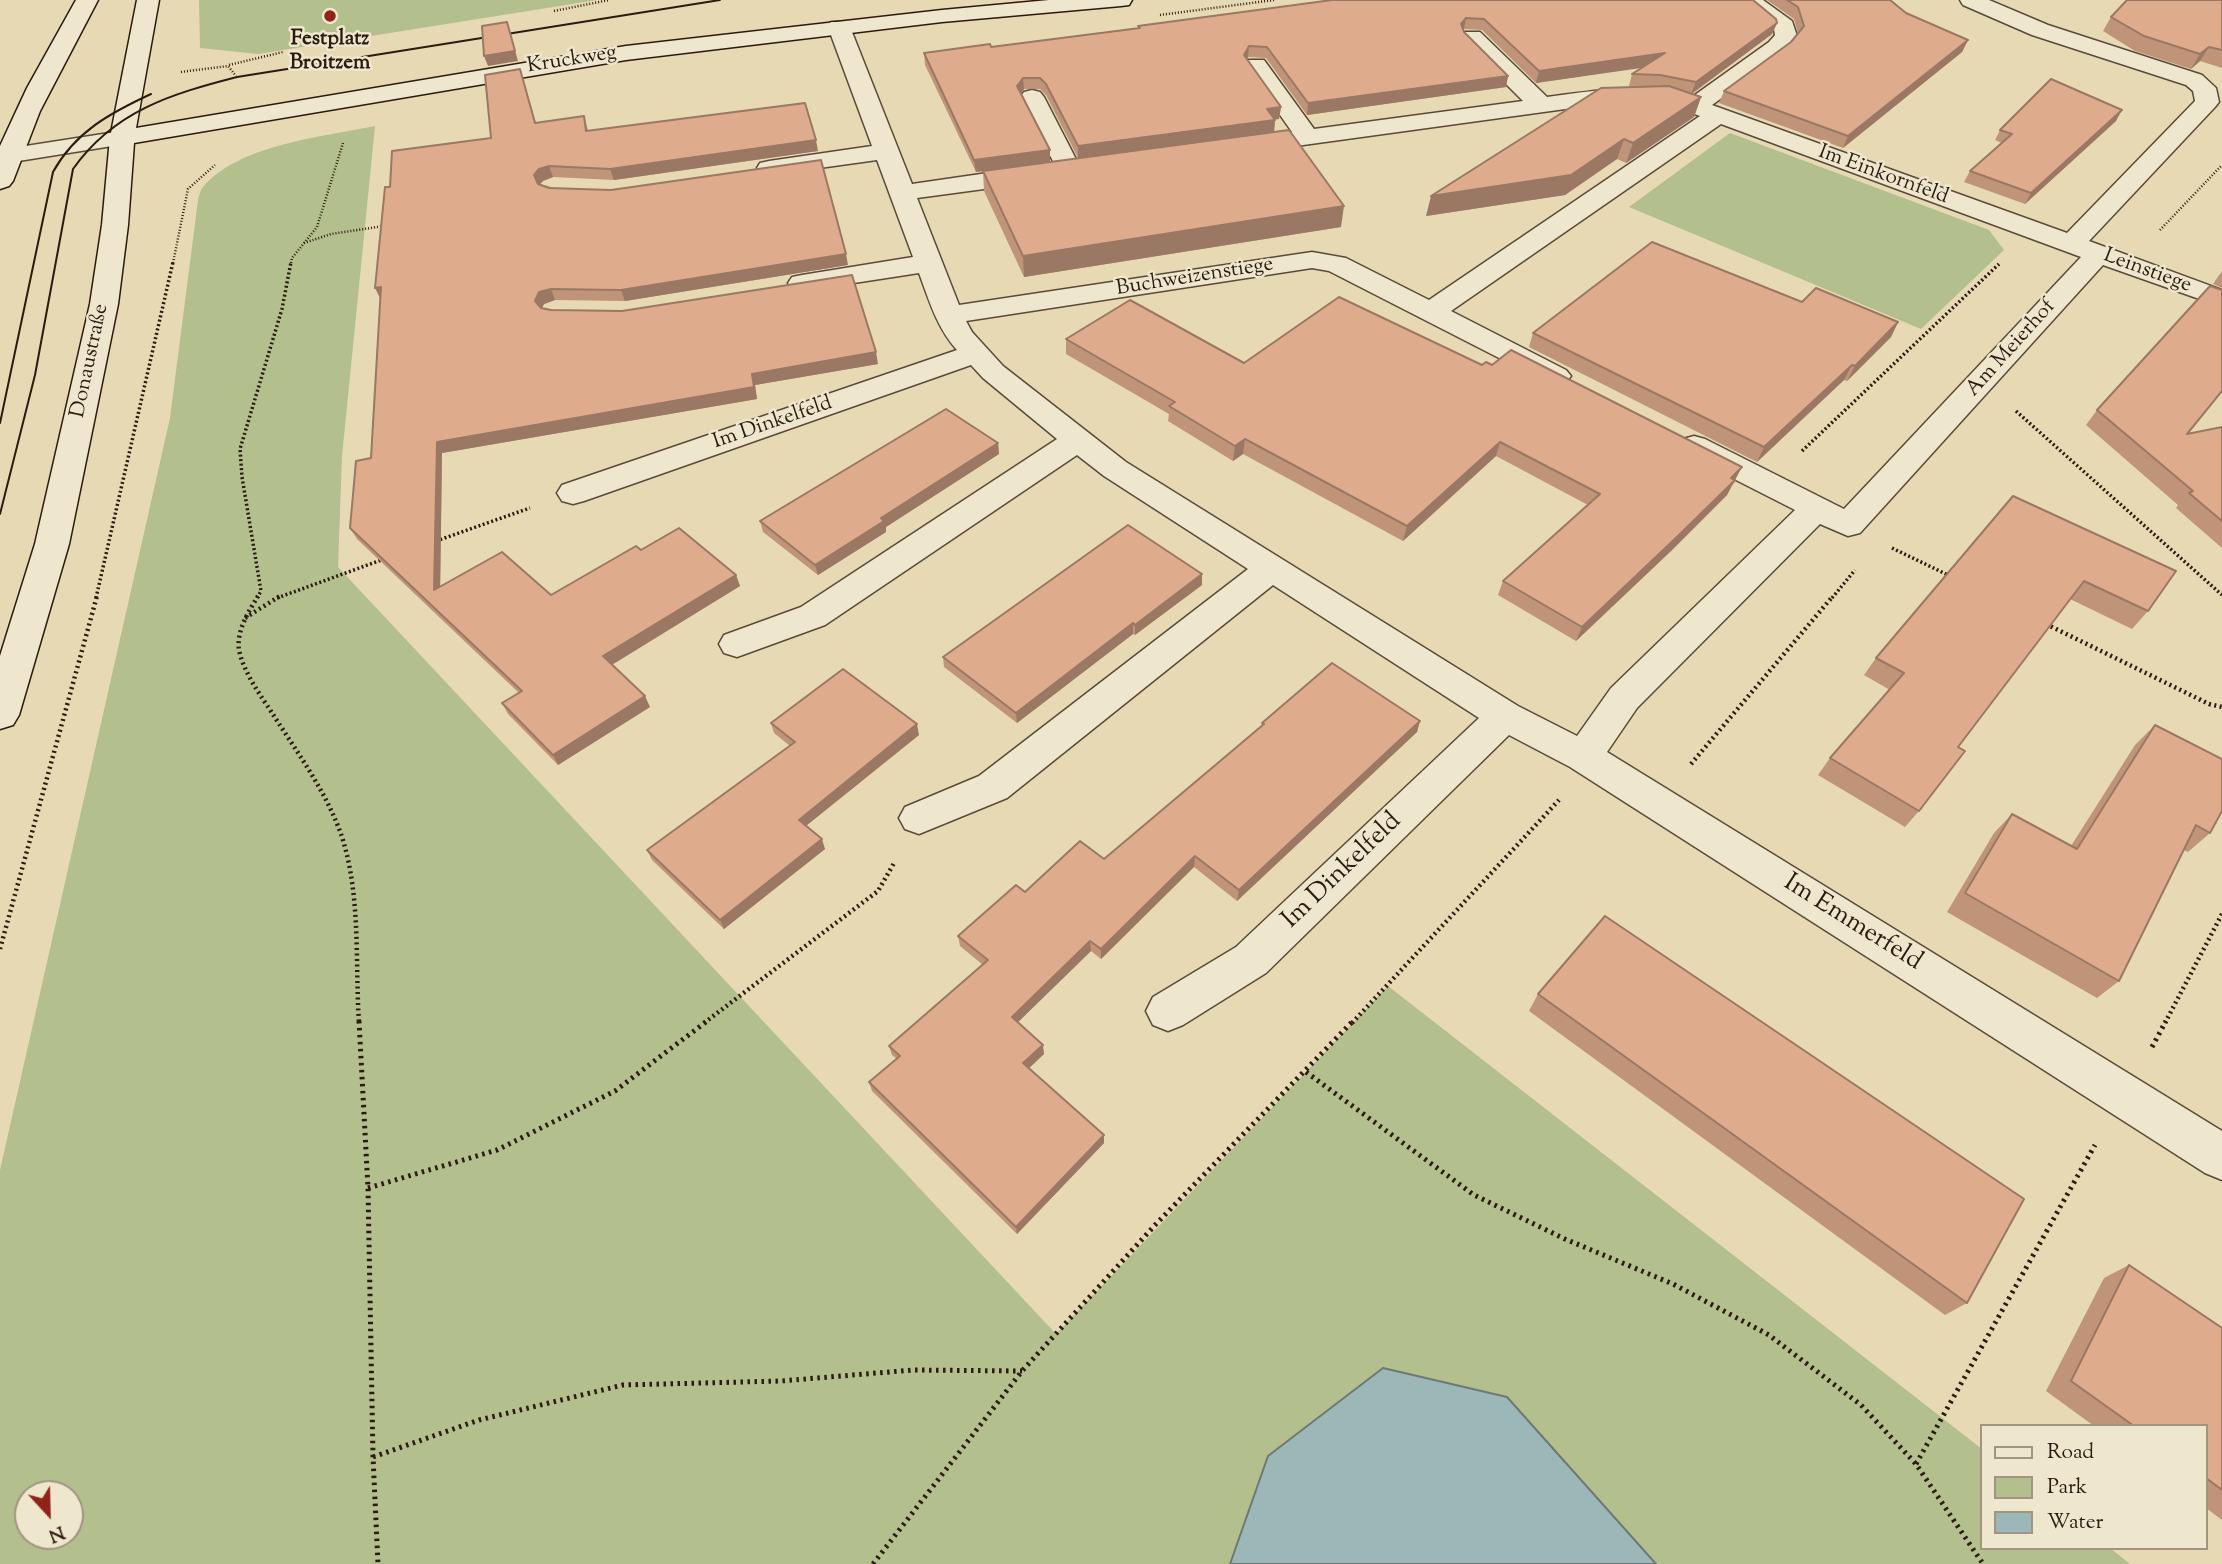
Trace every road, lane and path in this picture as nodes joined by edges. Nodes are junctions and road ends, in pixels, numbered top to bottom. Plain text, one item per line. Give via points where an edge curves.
1 (87, 0) edge
2 (148, 0) edge
3 (609, 0) edge
4 (1025, 0) edge
5 (1121, 0) edge
6 (1749, 0) edge
7 (1971, 0) edge
8 (554, 11) dead end
9 (942, 16) junction
10 (839, 27) junction
11 (1472, 37) edge
12 (284, 52) dead end
13 (1256, 65) edge
14 (228, 66) junction
15 (173, 73) dead end
16 (239, 83) dead end
17 (2213, 90) edge
18 (1032, 97) edge
19 (1541, 105) junction
20 (1706, 111) junction
21 (345, 135) dead end
22 (1307, 137) junction
23 (122, 138) junction
24 (1228, 148) edge
25 (885, 151) junction
26 (4, 157) edge
27 (1096, 166) edge
28 (1069, 169) junction
29 (749, 171) edge
30 (0, 181) edge
31 (901, 193) junction
32 (388, 225) edge
33 (2034, 231) junction
34 (303, 243) junction
35 (2072, 244) junction
36 (928, 263) junction
37 (776, 288) edge
38 (2222, 299) edge
39 (1431, 312) junction
40 (949, 316) junction
41 (974, 354) junction
42 (1581, 388) edge
43 (1976, 389) junction
44 (1668, 432) edge
45 (1077, 440) junction
46 (1768, 483) junction
47 (573, 494) joint
48 (1828, 514) junction
49 (428, 544) edge
50 (388, 557) edge
51 (1270, 569) junction
52 (1953, 578) edge
53 (2222, 595) edge
54 (244, 619) junction
55 (2038, 620) edge
56 (737, 645) dead end
57 (2222, 707) edge
58 (0, 715) edge
59 (1505, 716) junction
60 (1583, 756) junction
61 (919, 818) joint
62 (2222, 915) edge
63 (1168, 1011) dead end
64 (1306, 1072) junction
65 (2121, 1094) junction
66 (2222, 1157) edge
67 (368, 1188) junction
68 (1021, 1371) junction
69 (373, 1457) junction
70 (1916, 1464) junction
71 (378, 1564) edge
72 (873, 1564) edge
73 (1983, 1564) edge

1 - 26 street
2 - 23 street, Donaustraße
3 - 8 path
4 - 9 street, Kruckweg
5 - 9 street, Kruckweg
6 - 20 street via 1784,26 1786,36
7 - 17 street via 2012,20
9 - 10 street, Kruckweg
10 - 23 street, Kruckweg via 626,52
10 - 25 street
11 - 19 street
12 - 14 path
13 - 22 street
14 - 15 path
14 - 16 path
17 - 35 street via 2207,102
18 - 28 street
19 - 20 street, Im Einkornfeld via 1609,96 1666,96
19 - 22 street, Im Einkornfeld
20 - 33 street, Im Einkornfeld
20 - 39 street
21 - 34 path via 317,227
22 - 24 street, Im Einkornfeld
23 - 26 street, Kruckweg
23 - 58 street, Donaustraße via 104,304 52,544
25 - 29 street
25 - 31 street
26 - 30 street
27 - 28 street
28 - 31 street
31 - 36 street
32 - 34 path
33 - 35 street, Im Einkornfeld
33 - 46 path
34 - 54 path via 292,258 282,309 240,449 261,591
35 - 38 street, Leinstiege
35 - 43 street, Am Meierhof via 2098,254
36 - 37 street
36 - 40 street
39 - 40 street, Buchweizenstiege via 1336,264 1312,260
39 - 42 street, Buchweizenstiege
40 - 41 street
41 - 45 street
41 - 47 street, Im Dinkelfeld
43 - 48 street, Am Meierhof via 1848,525
43 - 53 path via 2007,403
44 - 46 street
45 - 51 street
45 - 56 street via 813,615
46 - 48 street
47 - 49 path
48 - 52 path
48 - 60 street, Am Meierhof via 1624,698
50 - 54 path via 283,594
51 - 59 street
51 - 61 street via 993,788
54 - 67 path via 239,649 254,685 321,789 342,838 356,902
55 - 57 path
59 - 60 street
59 - 63 street, Im Dinkelfeld via 1251,960
60 - 64 path via 1555,807
60 - 65 street, Im Emmerfeld
61 - 67 path via 878,891 615,1091 498,1150
62 - 65 path via 2151,1049
64 - 68 path via 1156,1224
64 - 70 path via 1475,1195 1673,1284 1769,1335 1861,1405
65 - 66 street, Im Emmerfeld
65 - 70 path
67 - 69 path
68 - 69 path via 913,1370 781,1381 623,1385 479,1420
68 - 72 path
69 - 71 path
70 - 73 path

